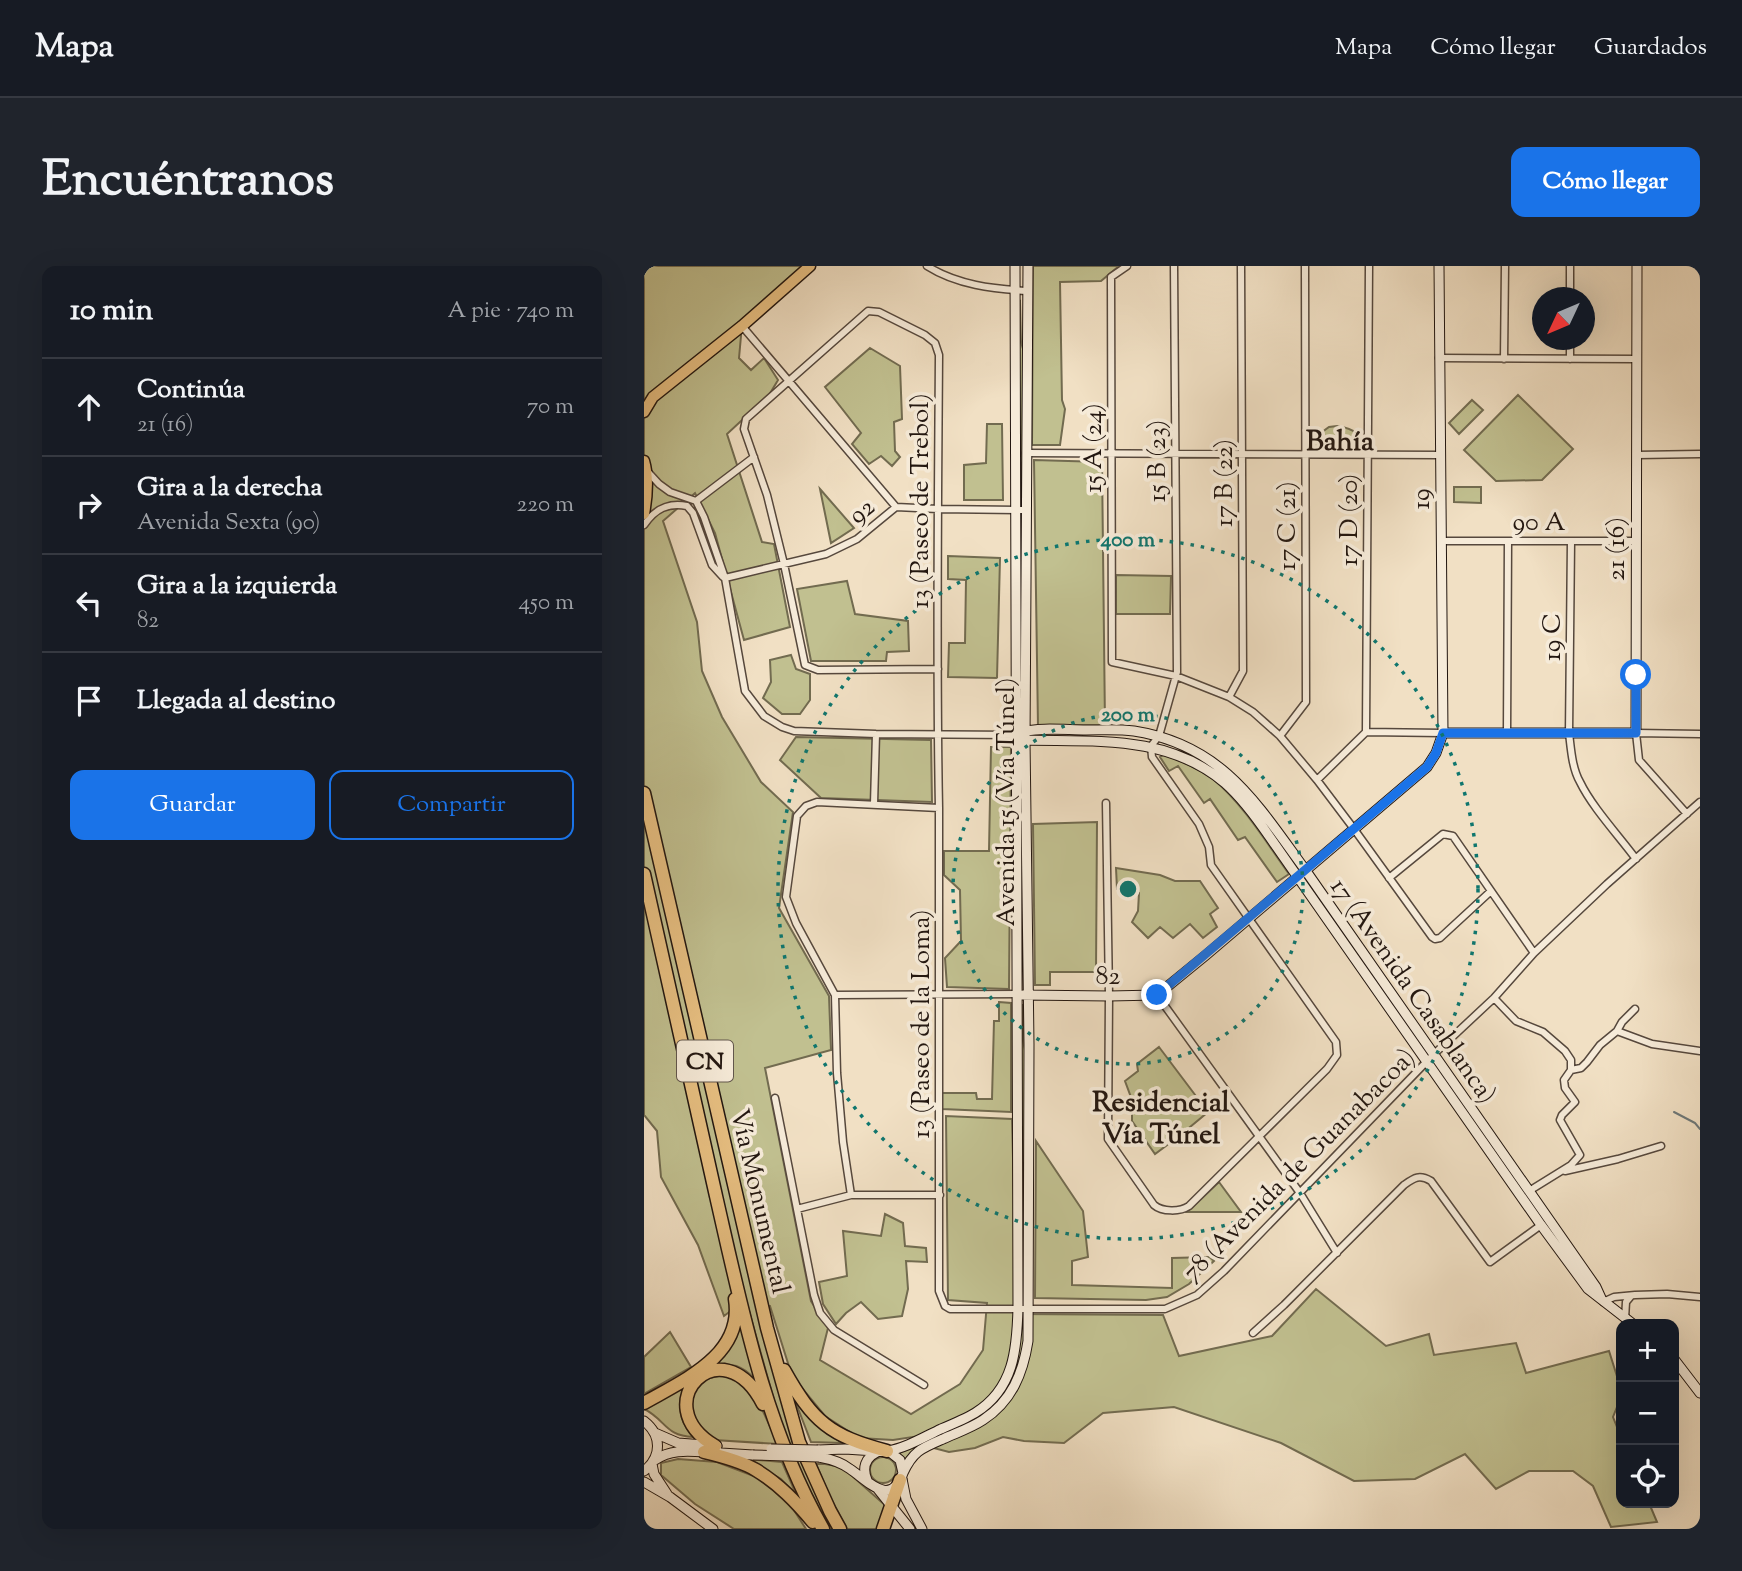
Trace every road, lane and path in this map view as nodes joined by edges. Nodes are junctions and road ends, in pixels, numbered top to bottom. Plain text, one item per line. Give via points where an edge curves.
1 (810, 266) edge
2 (927, 266) edge
3 (1015, 266) edge
4 (1028, 266) edge
5 (1126, 266) edge
6 (1174, 266) edge
7 (1241, 266) edge
8 (1305, 266) edge
9 (1369, 266) edge
10 (1439, 266) edge
11 (1505, 266) edge
12 (1570, 266) edge
13 (1637, 266) edge
14 (1570, 287) edge
15 (1014, 290) junction
16 (1028, 291) junction
17 (742, 326) junction
18 (1570, 350) edge
19 (1440, 358) junction
20 (1504, 359) junction
21 (1570, 359) junction
22 (1637, 359) junction
23 (789, 380) junction
24 (649, 398) edge
25 (644, 412) edge
26 (1026, 453) junction
27 (1111, 454) junction
28 (1175, 454) junction
29 (1242, 454) junction
30 (1305, 454) junction
31 (1700, 454) edge
32 (1368, 455) junction
33 (1440, 455) junction
34 (1637, 455) junction
35 (754, 457) junction
36 (645, 466) edge
37 (696, 501) junction
38 (897, 507) junction
39 (938, 509) junction
40 (1015, 509) junction
41 (1026, 510) junction
42 (644, 514) edge
43 (644, 525) edge
44 (1441, 541) junction
45 (1508, 541) junction
46 (1571, 541) junction
47 (1636, 541) junction
48 (784, 564) junction
49 (724, 578) junction
50 (938, 669) junction
51 (1176, 676) junction
52 (1229, 697) junction
53 (1366, 732) junction
54 (1443, 733) junction
55 (1507, 733) junction
56 (1569, 733) junction
57 (1636, 733) junction
58 (876, 734) junction
59 (937, 734) junction
60 (1700, 734) edge
61 (1022, 735) junction
62 (1159, 736) junction
63 (1280, 736) junction
64 (1151, 746) junction
65 (1317, 780) junction
66 (644, 793) edge
67 (1700, 802) edge
68 (1106, 803) dead end
69 (874, 804) junction
70 (939, 808) junction
71 (1687, 814) junction
72 (1354, 829) junction
73 (1636, 859) junction
74 (644, 874) edge
75 (1301, 874) junction
76 (1389, 878) junction
77 (1490, 891) junction
78 (1249, 918) junction
79 (1534, 953) junction
80 (835, 995) junction
81 (940, 995) junction
82 (1018, 995) junction
83 (1029, 995) junction
84 (1157, 995) junction
85 (1109, 996) junction
86 (1494, 998) junction
87 (1635, 1009) dead end
88 (1617, 1031) junction
89 (1700, 1051) edge
90 (1430, 1058) junction
91 (1571, 1070) junction
92 (775, 1098) dead end
93 (1259, 1136) junction
94 (1661, 1146) dead end
95 (1559, 1172) junction
96 (1529, 1191) junction
97 (1300, 1193) junction
98 (851, 1195) junction
99 (940, 1195) junction
100 (797, 1209) junction
101 (1541, 1225) junction
102 (723, 1226) junction
103 (1337, 1252) junction
104 (1566, 1254) junction
105 (1631, 1296) junction
106 (1700, 1297) edge
107 (1603, 1303) junction
108 (1018, 1308) junction
109 (1029, 1308) junction
110 (950, 1309) joint
111 (1625, 1319) edge
112 (1629, 1319) edge
113 (767, 1328) junction
114 (1253, 1333) dead end
115 (1679, 1365) edge
116 (924, 1385) dead end
117 (1700, 1392) edge
118 (644, 1403) edge
119 (644, 1421) edge
120 (655, 1433) junction
121 (782, 1444) junction
122 (710, 1449) junction
123 (882, 1452) junction
124 (819, 1454) junction
125 (653, 1462) junction
126 (644, 1471) edge
127 (902, 1476) junction
128 (644, 1482) edge
129 (873, 1486) junction
130 (670, 1497) junction
131 (892, 1506) junction
132 (713, 1529) edge
133 (821, 1529) edge
134 (840, 1529) edge
135 (883, 1529) edge
136 (910, 1529) edge
137 (922, 1529) edge

1 - 17 main road
2 - 15 street via 965,283
3 - 15 main road, Avenida 15 (Vía Túnel)
4 - 16 main road, Avenida 15 (Vía Túnel)
5 - 27 street, 15 A (24) via 1111,276
6 - 28 street, 15 B (23)
7 - 29 street, 17 B (22)
8 - 30 street, 17 C (21)
9 - 32 street, 17 D (20)
10 - 19 main road, 19
11 - 20 street
12 - 14 street
13 - 22 main road, 21 (16)
15 - 16 street
15 - 40 main road, Avenida 15 (Vía Túnel)
16 - 26 main road, Avenida 15 (Vía Túnel)
17 - 23 street
17 - 24 main road
18 - 21 street
19 - 20 street
19 - 33 main road, 19
20 - 21 street
21 - 22 street
22 - 34 main road, 21 (16)
23 - 35 street via 746,419 744,429
23 - 38 street
23 - 39 street, 13 (Paseo de Trebol) via 868,311 880,312 935,343 939,355
24 - 25 main road
26 - 27 street
26 - 41 main road, Avenida 15 (Vía Túnel)
27 - 28 street
27 - 51 street, 15 A (24) via 1112,662
28 - 29 street
28 - 51 street, 15 B (23)
29 - 30 street
29 - 52 street, 17 B (22) via 1243,671
30 - 32 street
30 - 63 street, 17 C (21) via 1306,702
31 - 34 street
32 - 33 street
32 - 53 street, 17 D (20)
33 - 44 main road, 19
34 - 47 main road, 21 (16)
35 - 37 street
35 - 48 street
36 - 37 street via 670,492
36 - 42 main road
37 - 49 street
38 - 39 street, 92
38 - 48 street, 92 via 858,539 826,554
39 - 40 street, 92
39 - 50 street, 13 (Paseo de Trebol)
40 - 41 street, 92
40 - 61 main road, Avenida 15 (Vía Túnel)
41 - 61 main road, Avenida 15 (Vía Túnel)
43 - 49 street via 666,506 687,506 712,565
44 - 45 street, 90 A
44 - 54 main road, 19
45 - 46 street, 90 A
45 - 55 street
46 - 47 street, 90 A
46 - 56 street, 19 C
47 - 57 main road, 21 (16)
48 - 49 street, 92
48 - 50 street via 805,666 818,670
49 - 58 street via 745,691 764,716 794,731
50 - 59 street, 13 (Paseo de Trebol)
51 - 52 street
51 - 62 street, 15 B (23)
52 - 63 street
53 - 54 street
53 - 65 street
54 - 55 main road
54 - 72 main road, 82 via 1427,767
55 - 56 main road
56 - 57 main road
56 - 73 street, 19 C via 1579,780
57 - 60 street
57 - 71 street, 21 (16) via 1639,761
58 - 59 street
58 - 69 street
59 - 61 street
59 - 70 street, 13 (Paseo de la Loma)
61 - 62 main road, 17 (Avenida Casablanca) via 1112,730
61 - 64 main road, 17 (Avenida Casablanca)
61 - 82 main road, Avenida 15 (Vía Túnel)
61 - 83 main road, Avenida 15 (Vía Túnel)
62 - 64 street
62 - 75 main road, 17 (Avenida Casablanca) via 1194,751 1244,788
63 - 65 street
64 - 75 main road, 17 (Avenida Casablanca) via 1184,758 1225,783
64 - 78 street via 1154,761 1199,824 1211,865
65 - 72 street
66 - 113 highway, Vía Monumental / CN
67 - 71 street, 78 (Avenida de Guanabacoa)
68 - 85 street
69 - 70 street
69 - 80 street via 817,802 797,816 786,897
70 - 81 street, 13 (Paseo de la Loma)
71 - 73 street, 78 (Avenida de Guanabacoa)
72 - 75 main road, 82
72 - 76 street
73 - 79 street, 78 (Avenida de Guanabacoa)
74 - 102 highway, Vía Monumental / CN
75 - 78 main road, 82
75 - 90 main road, 17 (Avenida Casablanca)
76 - 77 street via 1443,834 1449,834
76 - 77 street via 1436,939
77 - 79 street
78 - 84 main road, 82
78 - 93 street via 1336,1042 1337,1055
79 - 86 street, 78 (Avenida de Guanabacoa)
80 - 81 street, 82
80 - 98 street via 837,1073
81 - 82 street, 82
81 - 99 street, 13 (Paseo de la Loma)
82 - 83 main road, 82
82 - 108 main road, Avenida 15 (Vía Túnel)
83 - 85 main road, 82
83 - 109 main road, Avenida 15 (Vía Túnel)
84 - 85 main road, 82
84 - 93 street
85 - 93 street via 1108,1139 1154,1205 1160,1209 1189,1206
86 - 90 street, 78 (Avenida de Guanabacoa)
86 - 91 street via 1516,1021 1543,1032 1565,1051
87 - 88 street
88 - 89 street via 1652,1044
88 - 91 street via 1581,1068
90 - 96 main road, 17 (Avenida Casablanca)
90 - 97 street, 78 (Avenida de Guanabacoa)
90 - 101 main road, 17 (Avenida Casablanca)
91 - 95 street via 1565,1088 1575,1102 1560,1120 1580,1155
92 - 100 street
93 - 97 street
94 - 95 street
95 - 96 street
96 - 104 main road, 17 (Avenida Casablanca)
97 - 103 street
97 - 109 street, 78 (Avenida de Guanabacoa) via 1197,1296 1181,1303 1165,1309
98 - 99 street
98 - 100 street
99 - 110 street, 13 (Paseo de la Loma) via 939,1291
100 - 116 street via 820,1313 834,1330
101 - 103 street via 1490,1262 1431,1181 1416,1177
101 - 104 main road, 17 (Avenida Casablanca)
102 - 118 highway via 736,1307 726,1343 706,1366
102 - 121 highway, Vía Monumental / CN
103 - 114 street
104 - 107 main road, 17 (Avenida Casablanca) via 1596,1287
105 - 106 street
105 - 107 street
105 - 112 street via 1626,1302
107 - 111 main road
108 - 109 street, 78 (Avenida de Guanabacoa)
108 - 110 street, 78 (Avenida de Guanabacoa)
108 - 123 main road, Avenida 15 (Vía Túnel) via 1010,1374 998,1392 964,1419
109 - 127 main road, Avenida 15 (Vía Túnel) via 1022,1369 1013,1390 982,1421 917,1451
113 - 123 highway via 782,1367 812,1413 842,1437
113 - 134 highway, Vía Monumental / CN via 799,1443
115 - 117 main road
119 - 120 main road
120 - 122 main road
120 - 125 main road via 658,1451
121 - 122 highway via 750,1382 722,1369 698,1378 687,1392 686,1416
121 - 133 highway, Vía Monumental / CN
122 - 124 main road, bridge
122 - 125 main road via 663,1454
122 - 133 highway via 755,1469 786,1492
123 - 124 main road via 845,1449
123 - 127 main road via 900,1460
123 - 129 main road via 864,1466 866,1479
124 - 129 main road via 842,1463
125 - 126 main road
125 - 130 main road via 654,1474
127 - 129 main road via 892,1488
127 - 131 highway
127 - 137 main road via 906,1499
128 - 130 main road
129 - 131 main road
130 - 132 main road
131 - 135 highway
131 - 136 main road

